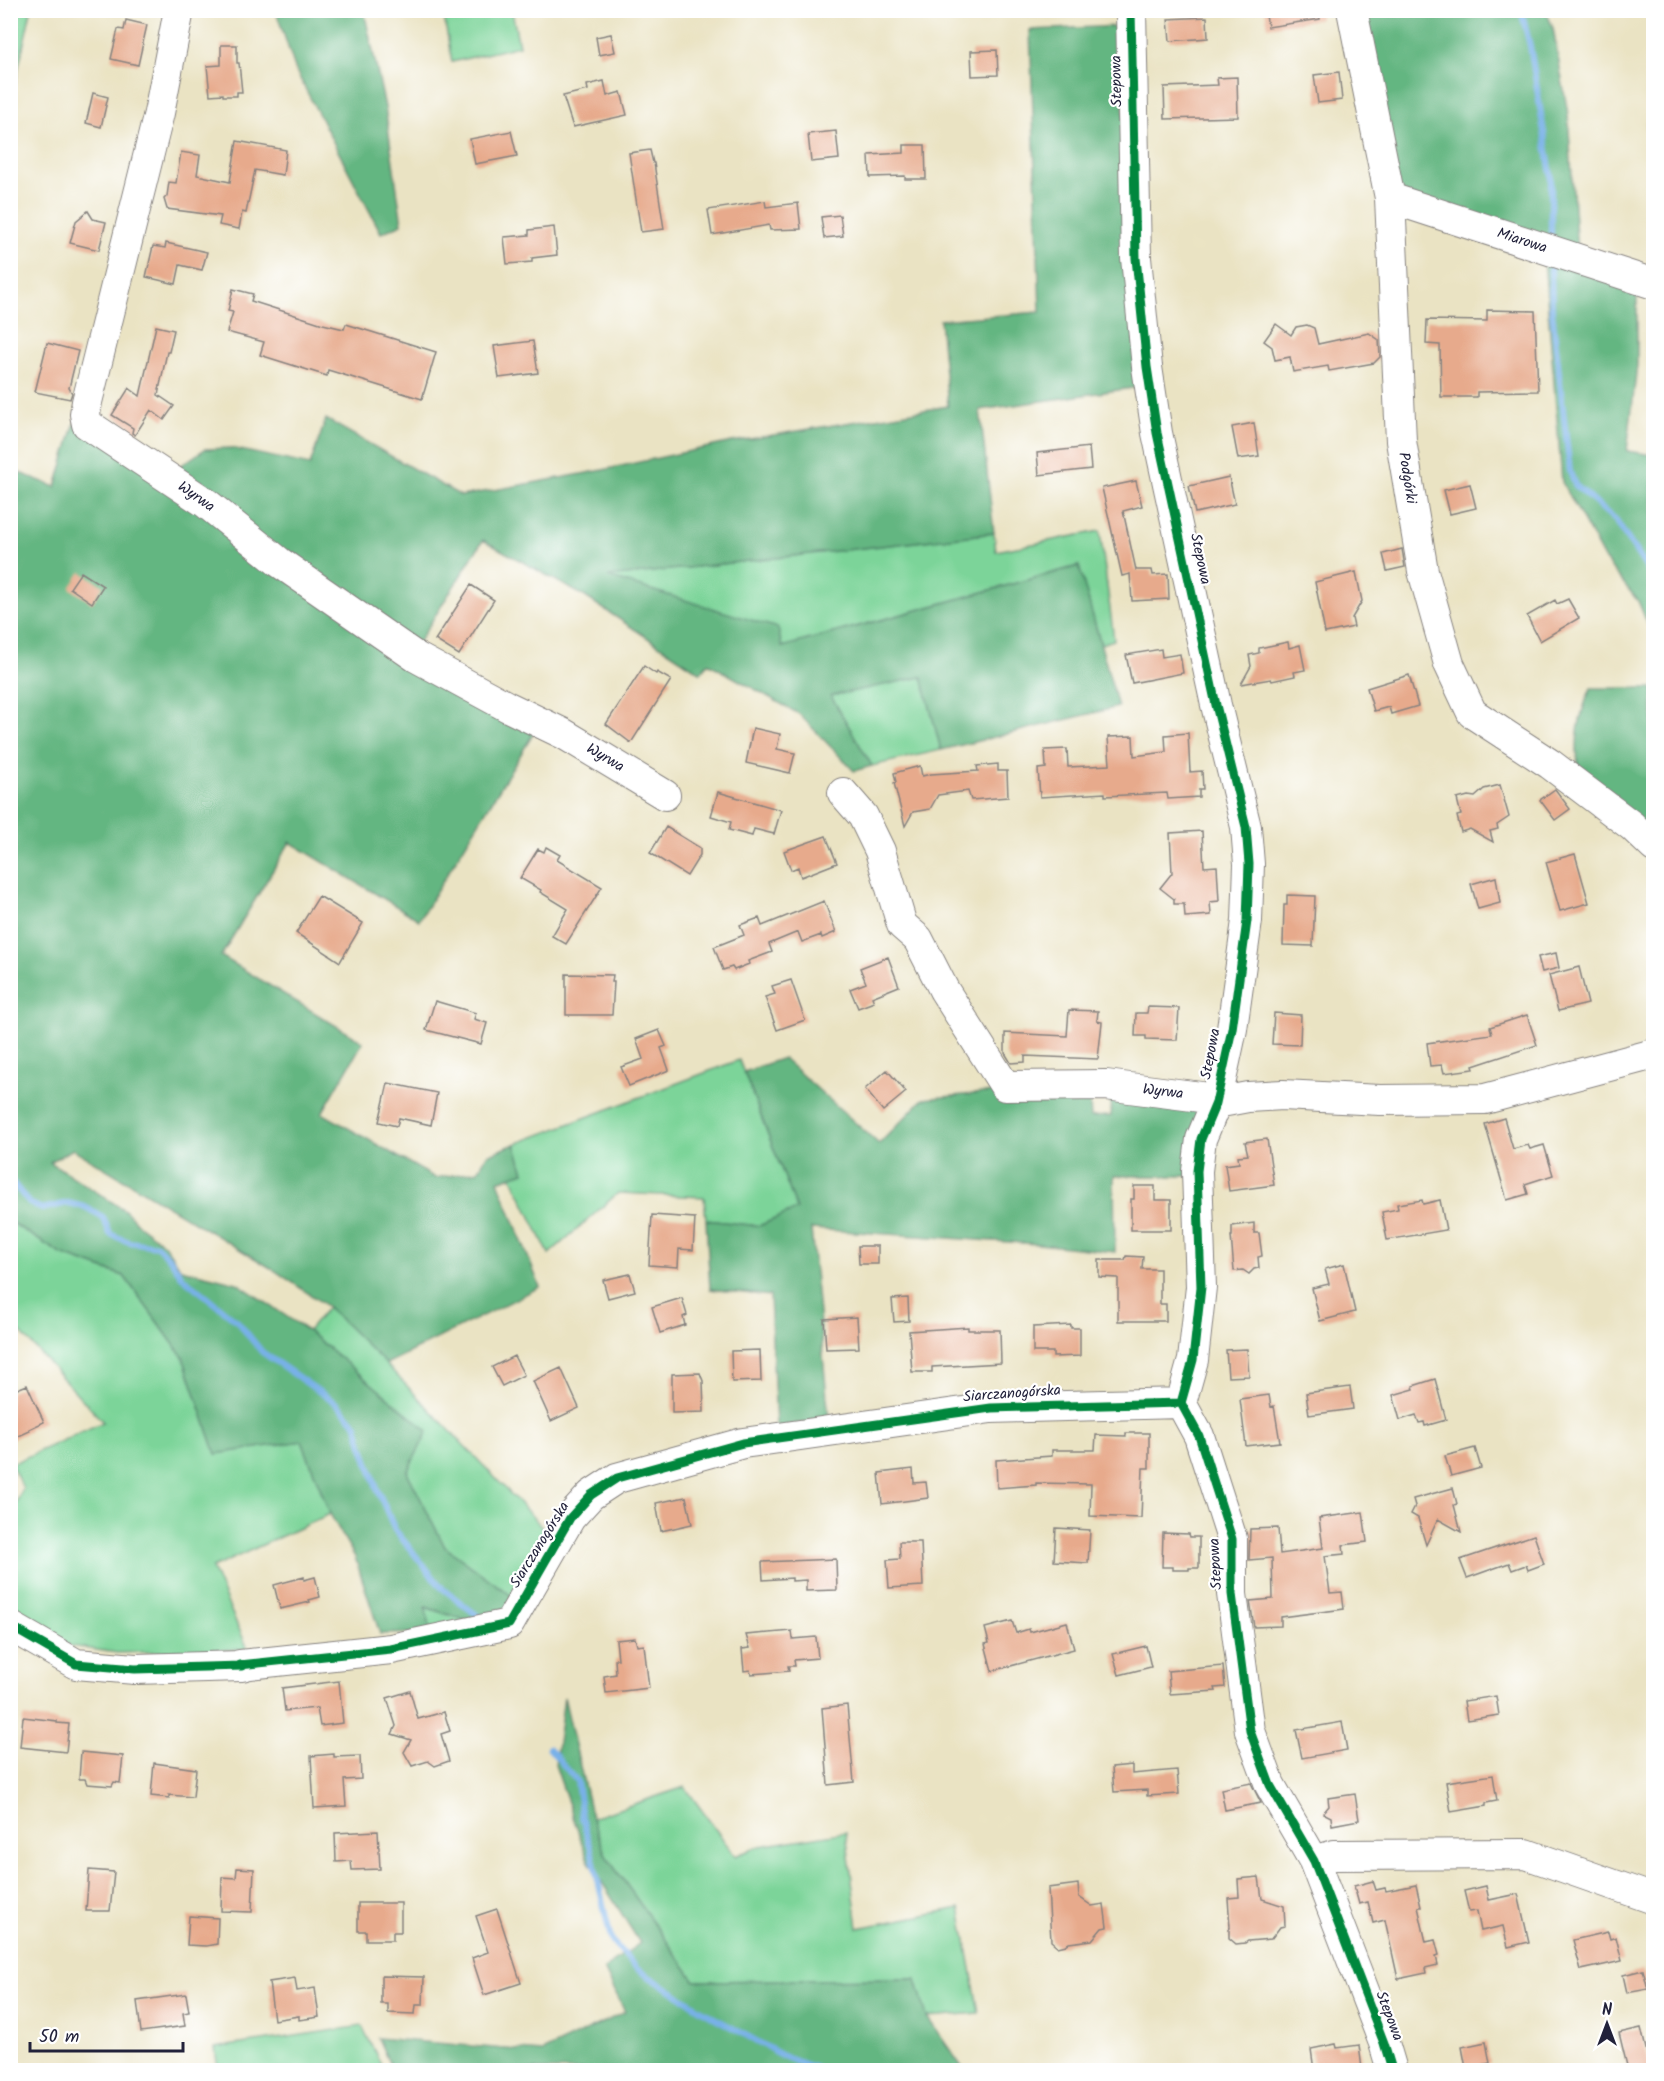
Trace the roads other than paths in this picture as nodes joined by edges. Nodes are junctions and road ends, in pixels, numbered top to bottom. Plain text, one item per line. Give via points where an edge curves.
1 (179, 10) edge
2 (1131, 10) edge
3 (1352, 10) edge
4 (1390, 198) junction
5 (1653, 284) edge
6 (843, 793) dead end
7 (665, 795) dead end
8 (1653, 847) edge
9 (1653, 1054) edge
10 (1216, 1103) junction
11 (1181, 1403) junction
12 (10, 1626) edge
13 (1314, 1861) junction
14 (1653, 1899) edge
15 (1392, 2070) edge

1 - 7 street, Wyrwa via 159,113 87,402 87,424 206,503 279,562 416,657 564,734
2 - 10 street, Stepowa via 1136,258 1147,367 1161,451 1246,828 1249,864 1247,921 1232,1029
3 - 4 street, Podgórki
4 - 5 street, Miarowa
4 - 8 street, Podgórki via 1401,441 1423,571 1449,664 1472,713 1559,771 1632,826
6 - 10 street, Wyrwa via 863,816 880,851 902,925 918,939 944,990 1005,1086 1106,1085 1201,1097
9 - 10 street, Wyrwa via 1485,1099 1380,1100 1283,1095
10 - 11 street, Stepowa via 1202,1139 1197,1171 1201,1287 1193,1360
11 - 12 street, Siarczanogórska via 979,1410 743,1443 617,1478 591,1495 570,1518 509,1624 391,1649 242,1666 135,1669 76,1664
11 - 13 street, Stepowa via 1199,1436 1232,1539 1232,1594 1250,1731 1270,1785
13 - 14 street via 1334,1855 1526,1854
13 - 15 street, Stepowa

